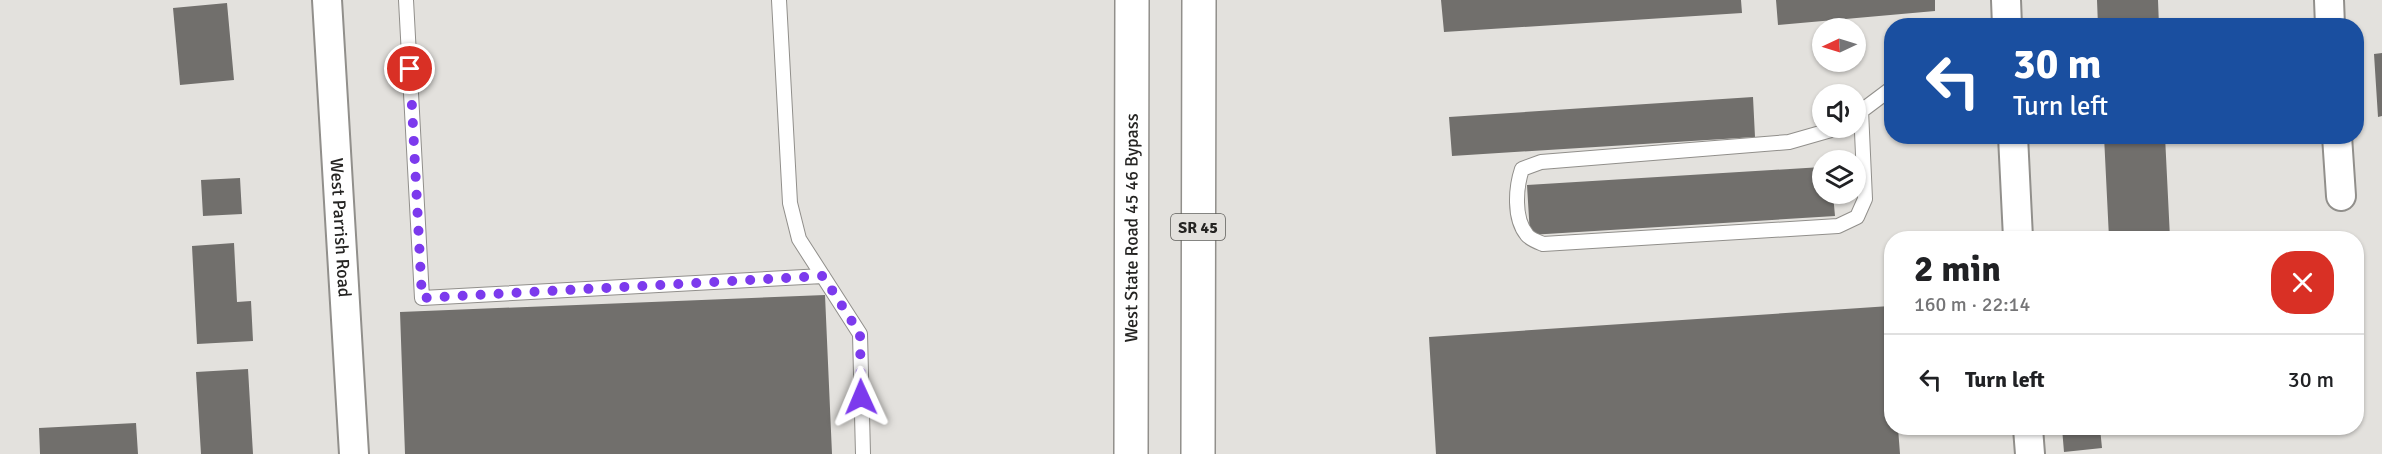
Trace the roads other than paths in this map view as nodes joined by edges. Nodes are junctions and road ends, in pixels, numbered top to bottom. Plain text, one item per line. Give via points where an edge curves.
1 (327, 0) edge
2 (406, 0) edge
3 (779, 0) edge
4 (1132, 0) edge
5 (1199, 0) edge
6 (2006, 0) edge
7 (2329, 0) edge
8 (2007, 18) edge
9 (2330, 18) edge
10 (1884, 94) edge
11 (1866, 107) edge
12 (1812, 135) edge
13 (1860, 138) edge
14 (2013, 144) edge
15 (2338, 144) edge
16 (2341, 196) dead end
17 (2018, 231) edge
18 (823, 276) junction
19 (2029, 435) edge
20 (354, 454) edge
21 (863, 454) edge
22 (1131, 454) edge
23 (1198, 454) edge
24 (2030, 454) edge

1 - 20 street, West Parrish Road
2 - 18 lane via 422,298
3 - 18 lane via 790,203 799,239
4 - 22 highway, West State Road 45 46 Bypass
5 - 23 highway, SR 45
6 - 8 street
7 - 9 street
10 - 11 lane
12 - 13 lane via 1789,142 1541,162 1522,169 1517,184 1519,219 1527,236 1543,244 1838,226 1857,217 1865,199
14 - 17 street
15 - 16 street
18 - 21 lane via 860,334
19 - 24 street

